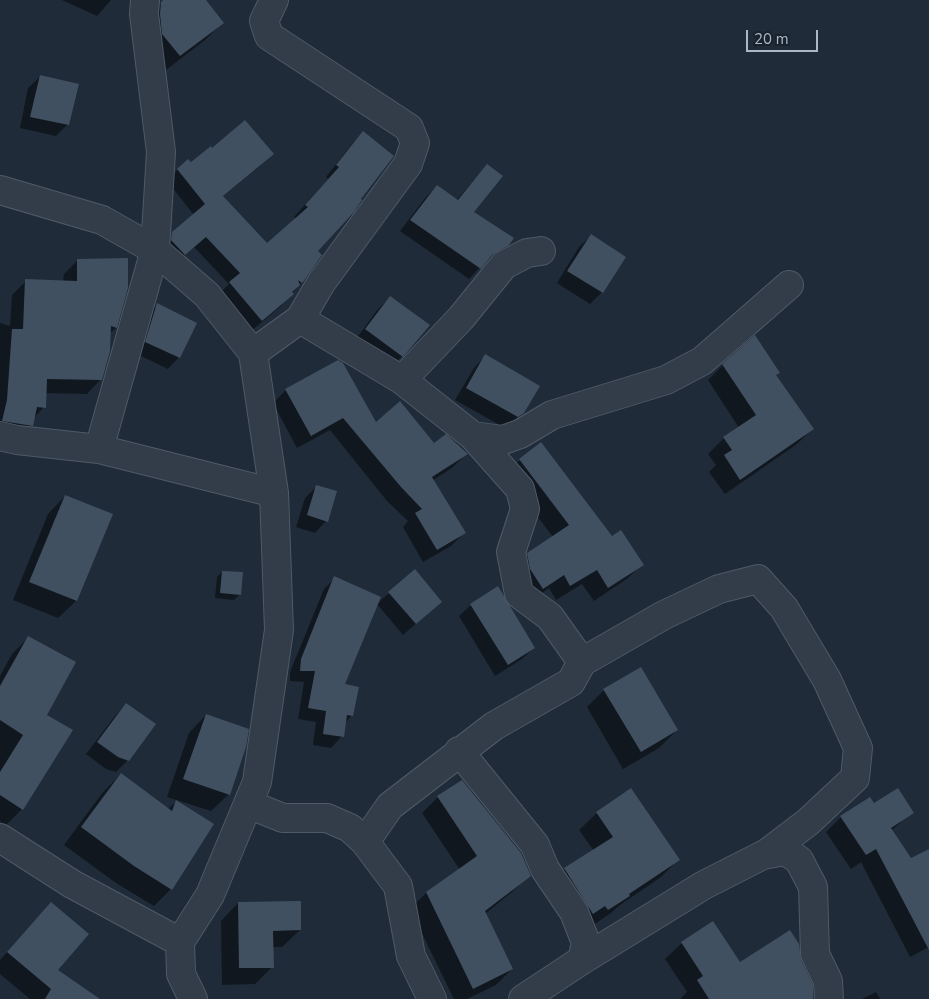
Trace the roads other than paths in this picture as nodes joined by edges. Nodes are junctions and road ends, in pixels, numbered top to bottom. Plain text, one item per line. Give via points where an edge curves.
1 (145, 0) edge
2 (274, 0) edge
3 (0, 190) edge
4 (155, 250) junction
5 (541, 251) dead end
6 (789, 285) dead end
7 (300, 319) junction
8 (253, 353) junction
9 (402, 380) junction
10 (0, 436) edge
11 (472, 436) junction
12 (99, 449) junction
13 (274, 493) junction
14 (582, 662) junction
15 (459, 751) junction
16 (248, 804) junction
17 (0, 838) edge
18 (365, 842) junction
19 (766, 854) junction
20 (180, 942) junction
21 (582, 960) junction
22 (193, 999) edge
23 (432, 999) edge
24 (523, 999) edge
25 (829, 999) edge

1 - 4 street via 161,152
2 - 7 street via 264,21 269,36 409,128 415,143 408,164 321,283
3 - 4 street via 102,220
4 - 8 street via 207,295
4 - 12 street
5 - 9 street via 527,253 504,265 461,318
6 - 11 street via 702,361 666,380 552,414 520,434 503,440
7 - 8 street
7 - 9 street
8 - 13 street
9 - 11 street
10 - 12 street
11 - 14 street via 520,489 525,509 511,552 519,594 550,617
12 - 13 street
13 - 16 street via 279,630 257,782
14 - 15 street via 571,682 494,726
14 - 19 street via 664,615 718,589 758,579 784,608 818,664 858,748 855,778 808,822
15 - 18 street via 390,806
15 - 21 street via 535,845 546,869 574,912 586,944
16 - 18 street via 283,818 328,818 350,828
16 - 20 street via 210,895
17 - 20 street via 72,884
18 - 23 street via 398,886 411,956
19 - 21 street via 704,885
19 - 25 street via 785,851 800,860 813,887 815,954 828,981
20 - 22 street via 181,974
21 - 24 street

